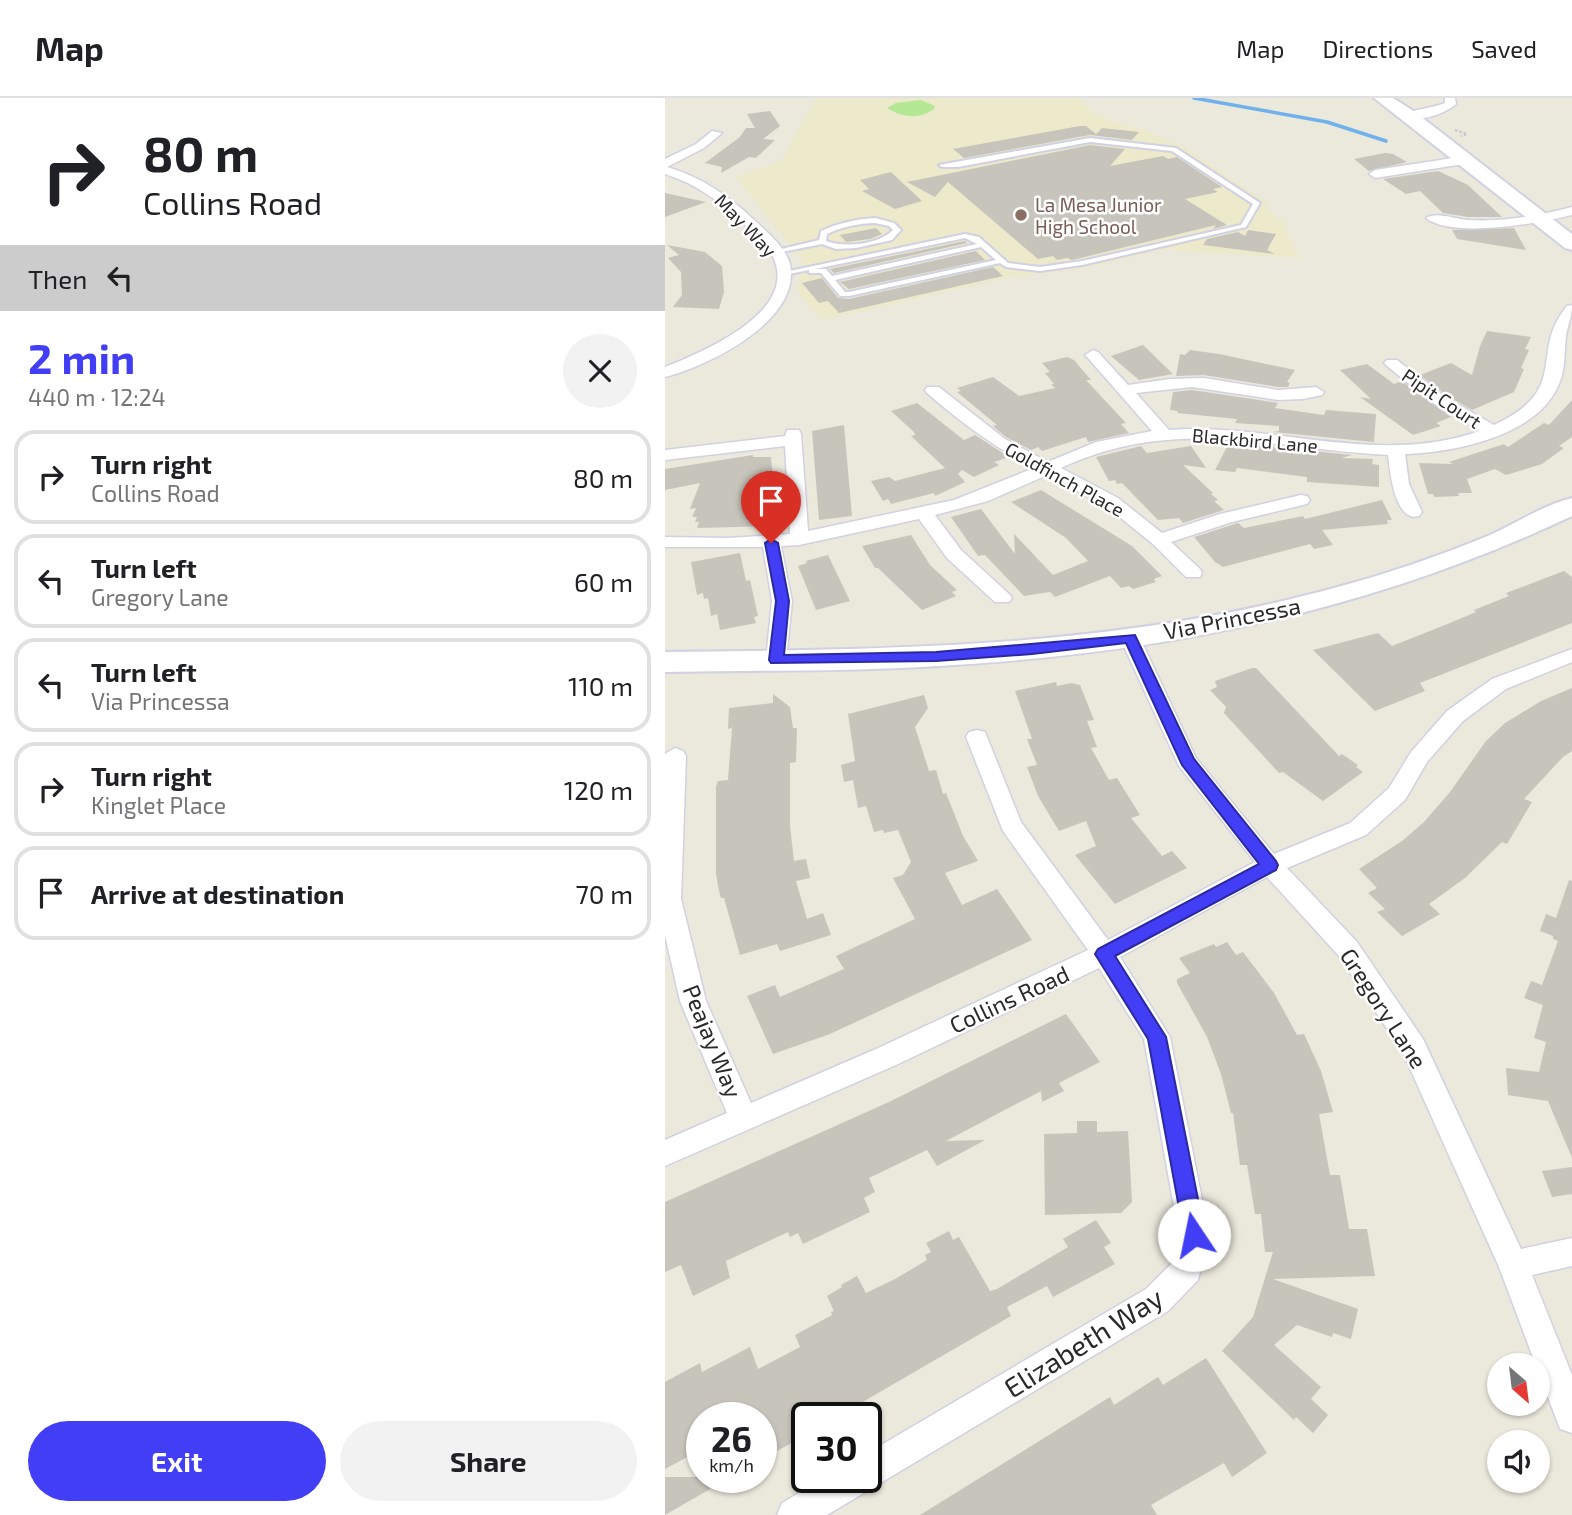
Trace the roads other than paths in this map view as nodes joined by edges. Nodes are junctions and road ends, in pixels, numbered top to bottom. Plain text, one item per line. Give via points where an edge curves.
1 (1382, 98) edge
2 (1450, 98) edge
3 (1409, 116) junction
4 (716, 133) dead end
5 (1466, 160) junction
6 (665, 164) edge
7 (942, 164) dead end
8 (665, 170) edge
9 (1375, 174) dead end
10 (1572, 211) edge
11 (1432, 218) dead end
12 (1541, 219) junction
13 (823, 242) junction
14 (1572, 244) edge
15 (982, 246) junction
16 (777, 251) junction
17 (1000, 261) junction
18 (783, 276) junction
19 (830, 279) junction
20 (1572, 309) edge
21 (1565, 340) edge
22 (1093, 355) dead end
23 (1392, 363) dead end
24 (665, 372) edge
25 (933, 390) dead end
26 (1124, 390) junction
27 (1316, 392) dead end
28 (1493, 432) junction
29 (1164, 435) junction
30 (1397, 450) junction
31 (665, 455) edge
32 (1049, 468) junction
33 (1301, 500) dead end
34 (1572, 506) edge
35 (1413, 512) dead end
36 (924, 513) junction
37 (799, 540) junction
38 (1159, 540) junction
39 (665, 542) edge
40 (771, 543) junction
41 (1193, 573) dead end
42 (1002, 598) dead end
43 (1130, 638) junction
44 (1572, 655) edge
45 (776, 660) junction
46 (665, 662) edge
47 (977, 737) dead end
48 (675, 756) dead end
49 (1270, 865) junction
50 (1104, 954) junction
51 (743, 1117) junction
52 (665, 1153) edge
53 (1572, 1252) edge
54 (1513, 1265) junction
55 (1572, 1417) edge
56 (882, 1464) edge
57 (832, 1493) edge
58 (794, 1515) edge

1 - 3 street
2 - 3 street via 1451,104 1443,109
3 - 5 street
4 - 6 street
5 - 9 street
5 - 12 street
7 - 17 lane via 958,165 1090,139 1179,151 1258,203 1244,226 1082,263 1027,269
8 - 16 street, May Way via 705,185 724,198
10 - 12 street
11 - 12 street via 1484,226
12 - 14 street
13 - 13 lane via 856,246 889,238 897,230 890,223 872,221 830,230 821,237
13 - 16 lane
15 - 17 lane
15 - 18 lane via 971,237 954,237
15 - 19 lane
16 - 18 street, May Way
17 - 19 lane via 843,295
18 - 19 lane via 818,270
18 - 24 street, May Way via 768,312 751,328 725,346
20 - 21 street, Blackbird Lane via 1562,318
21 - 28 street, Blackbird Lane via 1552,383 1542,399
22 - 26 street
23 - 28 street, Pipit Court via 1439,400
25 - 32 street, Goldfinch Place via 999,443
26 - 27 street via 1195,383 1282,397
26 - 29 street
28 - 30 street, Blackbird Lane via 1450,444
29 - 30 street, Blackbird Lane via 1205,433
29 - 32 street, Blackbird Lane via 1100,446
30 - 35 street via 1400,484
31 - 37 street via 793,437
32 - 36 street, Blackbird Lane via 992,494
32 - 38 street, Goldfinch Place via 1112,502
33 - 38 street
34 - 43 street, Via Princessa via 1518,534 1419,572 1306,604
36 - 37 street, Blackbird Lane
36 - 42 street via 954,554
37 - 40 street, Blackbird Lane
38 - 41 street, Goldfinch Place
39 - 40 street, Blackbird Lane via 717,546
40 - 45 street via 782,601
43 - 45 street, Via Princessa via 936,657
43 - 49 street, Gregory Lane via 1187,761
44 - 49 street, Collins Road via 1499,684 1455,716 1419,757 1397,794 1358,830
45 - 46 street, Via Princessa
47 - 50 street, Elizabeth Way via 1011,825
48 - 51 street, Peajay Way via 670,899 693,1000
49 - 50 street, Collins Road
49 - 54 street, Gregory Lane via 1348,949 1414,1046
50 - 51 street, Collins Road via 887,1057
50 - 56 street, Elizabeth Way via 1157,1037 1194,1235 1187,1270 1157,1300 1120,1324
51 - 52 street, Collins Road
53 - 54 street
54 - 55 street, Gregory Lane
57 - 58 street

